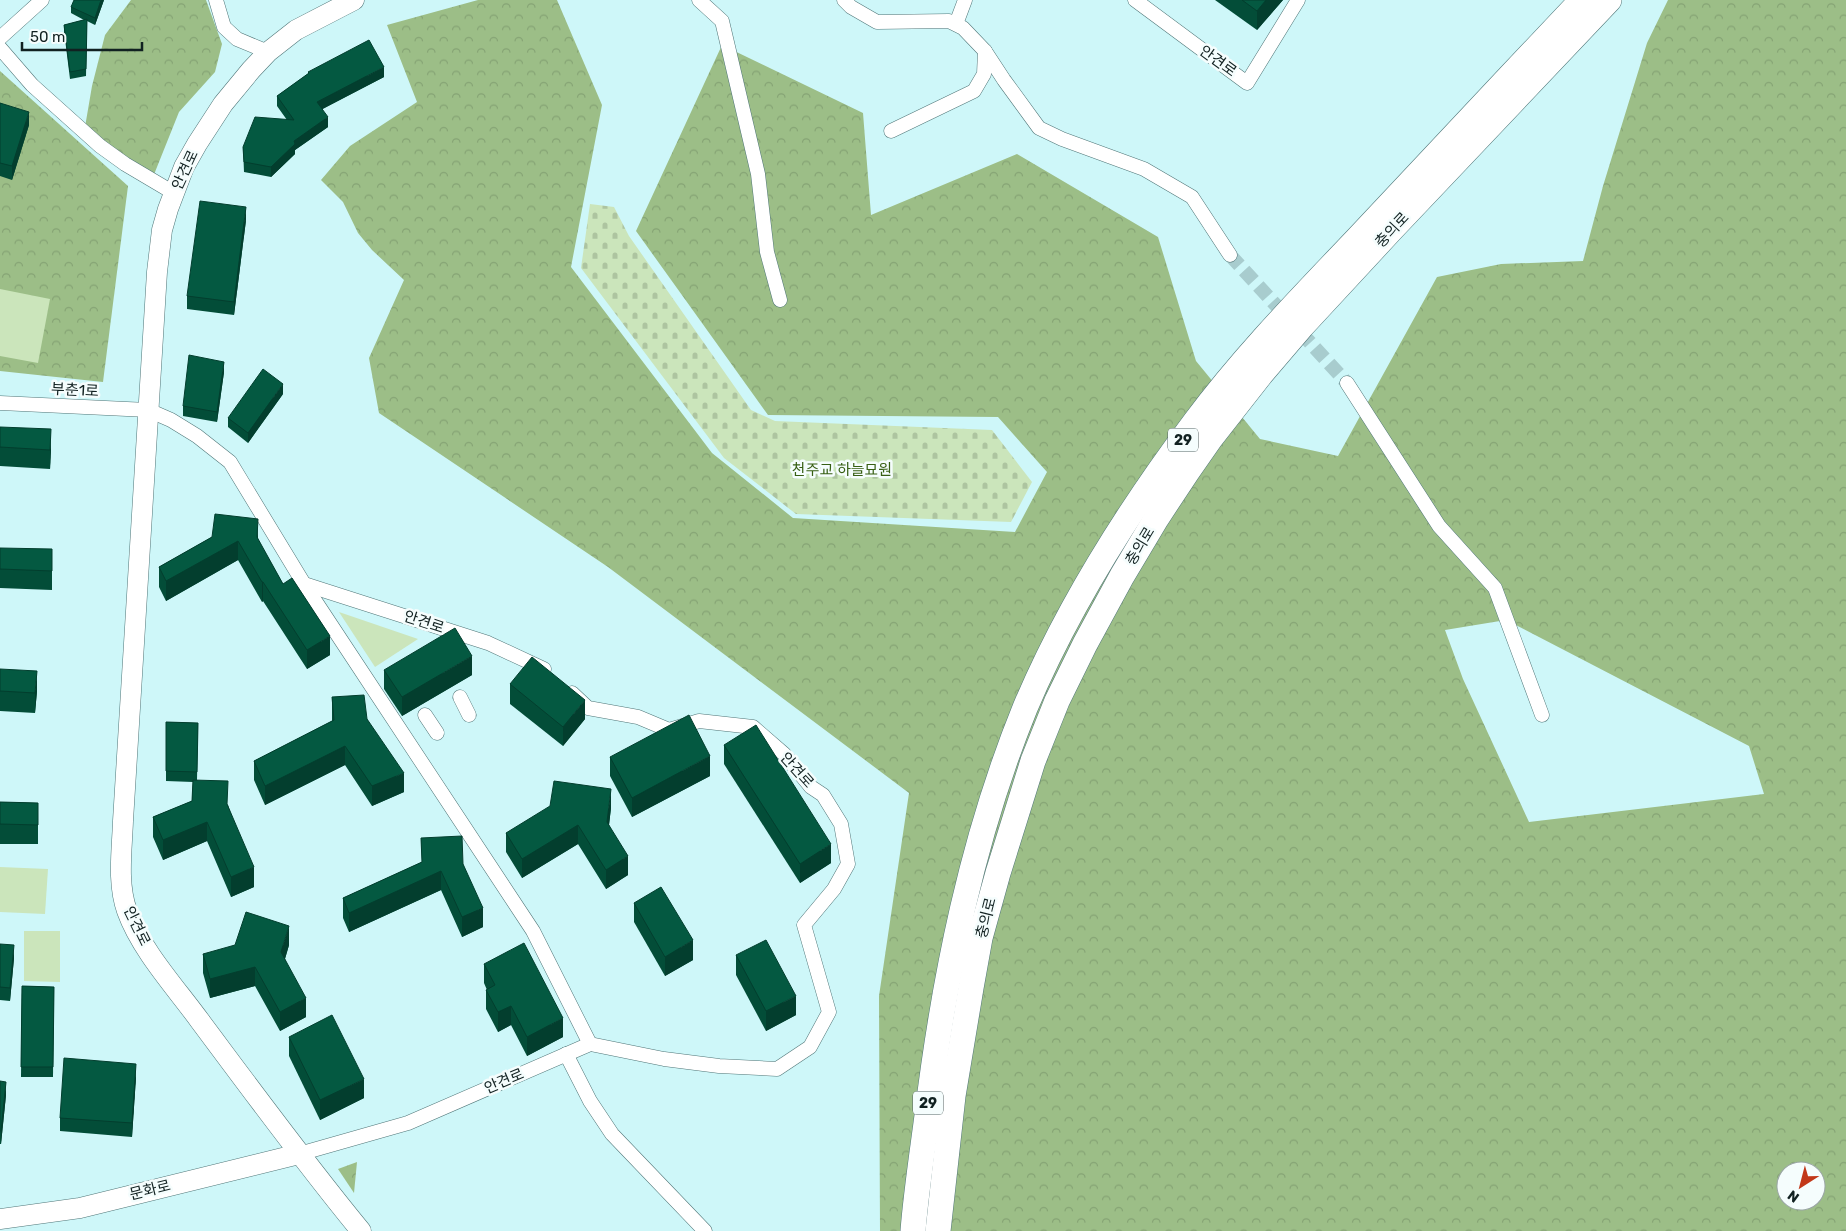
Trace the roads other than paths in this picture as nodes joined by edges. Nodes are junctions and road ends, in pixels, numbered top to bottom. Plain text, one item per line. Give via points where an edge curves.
1 (42, 0) edge
2 (216, 0) edge
3 (354, 0) edge
4 (699, 0) edge
5 (844, 0) edge
6 (965, 0) edge
7 (1135, 0) edge
8 (1298, 0) edge
9 (1582, 0) edge
10 (1609, 0) edge
11 (956, 24) junction
12 (0, 38) edge
13 (0, 48) edge
14 (985, 51) junction
15 (268, 52) junction
16 (891, 130) dead end
17 (174, 193) junction
18 (1230, 255) tunnel mouth
19 (780, 300) dead end
20 (1347, 383) tunnel mouth
21 (0, 403) edge
22 (148, 410) junction
23 (304, 584) junction
24 (460, 697) dead end
25 (425, 715) dead end
26 (469, 715) dead end
27 (1542, 715) dead end
28 (437, 733) dead end
29 (590, 1044) junction
30 (566, 1054) junction
31 (299, 1154) junction
32 (0, 1219) edge
33 (361, 1231) edge
34 (705, 1231) edge
35 (913, 1231) edge
36 (938, 1231) edge

1 - 12 street
2 - 15 street via 224,27 237,39
3 - 15 main road, 안견로 via 296,30
4 - 19 street via 722,21 758,174 767,252
5 - 11 street via 877,22
6 - 11 street
7 - 8 street, 안견로 via 1247,83
9 - 35 highway, 충의로 / 29 via 1254,348 1195,422 1156,478 1114,540 1069,619 1026,706 995,787 970,875 940,1023
10 - 36 highway, 충의로 / 29 via 1302,326 1261,374 1187,472 1117,584 1057,701 1033,761 995,882 980,938 953,1096
11 - 14 street
13 - 17 street via 32,85 100,146
14 - 16 street via 984,74 974,91
14 - 18 street via 1039,128 1144,169 1192,197
15 - 17 main road, 안견로 via 212,121 184,167
17 - 22 main road, 안견로 via 159,251
20 - 27 street via 1439,526 1495,588
21 - 22 street, 부춘1로
22 - 23 street via 198,436 230,462
22 - 31 main road, 안견로 via 123,821 123,897 131,922 153,957
23 - 29 street via 533,931
23 - 29 street, 안견로 via 488,643 542,667 588,708 638,717 668,730 699,721 753,727 784,754 811,787 823,795 841,824 848,864 834,889 804,925 829,1012 810,1047 777,1068 719,1066 664,1059
24 - 26 street
25 - 28 street
29 - 30 street, 안견로
30 - 31 street, 안견로 via 394,1128
30 - 34 street via 590,1101 612,1134
31 - 32 main road, 문화로 via 80,1208
31 - 33 main road, 안견로

